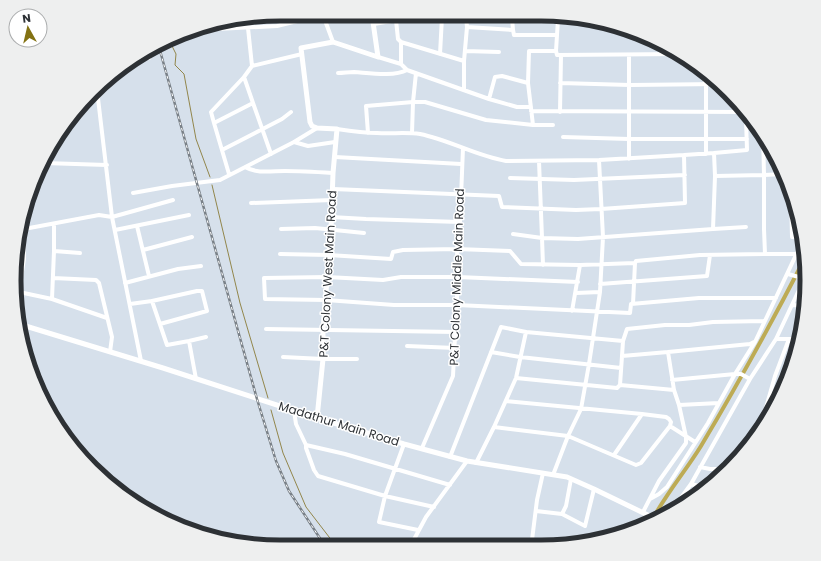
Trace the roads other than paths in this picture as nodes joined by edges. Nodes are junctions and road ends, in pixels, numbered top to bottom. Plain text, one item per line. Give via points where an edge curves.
1 (298, 21) edge
2 (325, 21) edge
3 (373, 21) edge
4 (390, 21) edge
5 (396, 21) edge
6 (442, 21) edge
7 (466, 21) edge
8 (512, 21) edge
9 (558, 22) edge
10 (245, 23) edge
11 (374, 24) junction
12 (467, 27) junction
13 (248, 28) junction
14 (214, 30) edge
15 (513, 30) junction
16 (557, 35) junction
17 (333, 42) junction
18 (401, 42) junction
19 (465, 51) junction
20 (556, 51) junction
21 (498, 52) dead end
22 (302, 54) junction
23 (440, 54) junction
24 (667, 54) edge
25 (561, 55) junction
26 (629, 55) junction
27 (378, 57) junction
28 (464, 61) junction
29 (401, 64) junction
30 (252, 66) junction
31 (407, 70) junction
32 (338, 73) dead end
33 (416, 73) junction
34 (244, 77) junction
35 (706, 81) edge
36 (528, 83) junction
37 (560, 83) junction
38 (706, 84) junction
39 (711, 84) edge
40 (630, 85) junction
41 (464, 90) junction
42 (98, 96) edge
43 (489, 99) junction
44 (413, 102) junction
45 (253, 103) junction
46 (531, 109) junction
47 (292, 112) dead end
48 (560, 112) junction
49 (630, 112) junction
50 (706, 112) junction
51 (738, 112) edge
52 (214, 123) junction
53 (746, 123) edge
54 (533, 125) junction
55 (553, 125) dead end
56 (317, 128) junction
57 (263, 129) junction
58 (337, 129) junction
59 (368, 132) junction
60 (412, 133) junction
61 (563, 137) dead end
62 (630, 139) junction
63 (706, 139) junction
64 (747, 139) junction
65 (294, 142) junction
66 (335, 142) junction
67 (463, 148) junction
68 (764, 149) edge
69 (222, 150) junction
70 (714, 153) junction
71 (271, 154) junction
72 (706, 154) junction
73 (684, 155) junction
74 (335, 157) junction
75 (629, 159) junction
76 (599, 160) junction
77 (540, 161) junction
78 (50, 163) edge
79 (461, 164) dead end
80 (107, 165) junction
81 (245, 167) junction
82 (333, 173) junction
83 (229, 174) junction
84 (777, 174) edge
85 (684, 175) junction
86 (764, 175) junction
87 (715, 176) junction
88 (510, 178) dead end
89 (540, 179) junction
90 (600, 179) junction
91 (333, 190) junction
92 (133, 193) dead end
93 (460, 194) junction
94 (173, 200) dead end
95 (332, 200) junction
96 (251, 203) dead end
97 (541, 209) junction
98 (602, 209) junction
99 (189, 215) dead end
100 (792, 215) edge
101 (112, 217) junction
102 (331, 217) junction
103 (460, 222) junction
104 (54, 224) junction
105 (138, 226) junction
106 (746, 227) dead end
107 (26, 229) edge
108 (281, 229) dead end
109 (713, 229) junction
110 (115, 230) junction
111 (331, 230) junction
112 (364, 233) dead end
113 (513, 234) dead end
114 (192, 237) dead end
115 (603, 237) junction
116 (542, 238) junction
117 (796, 238) edge
118 (24, 241) edge
119 (457, 249) junction
120 (798, 249) edge
121 (143, 250) junction
122 (54, 251) junction
123 (80, 253) dead end
124 (280, 254) dead end
125 (329, 254) junction
126 (765, 254) junction
127 (796, 254) junction
128 (710, 255) junction
129 (635, 263) junction
130 (602, 264) junction
131 (543, 265) junction
132 (580, 265) junction
133 (201, 266) dead end
134 (21, 274) edge
135 (793, 275) junction
136 (149, 276) junction
137 (800, 276) edge
138 (327, 277) junction
139 (458, 277) junction
140 (53, 278) junction
141 (578, 282) junction
142 (635, 282) junction
143 (125, 283) junction
144 (600, 284) junction
145 (799, 290) edge
146 (600, 292) junction
147 (576, 293) junction
148 (22, 295) edge
149 (776, 298) junction
150 (52, 299) junction
151 (326, 300) junction
152 (152, 301) junction
153 (130, 304) junction
154 (457, 304) junction
155 (633, 304) junction
156 (792, 305) junction
157 (798, 306) edge
158 (572, 311) junction
159 (596, 312) junction
160 (107, 318) junction
161 (764, 321) junction
162 (160, 324) junction
163 (25, 326) edge
164 (266, 329) dead end
165 (323, 330) junction
166 (456, 332) junction
167 (526, 332) junction
168 (206, 336) dead end
169 (593, 337) junction
170 (776, 339) junction
171 (789, 339) junction
172 (793, 339) edge
173 (623, 341) junction
174 (189, 342) junction
175 (755, 342) junction
176 (407, 346) dead end
177 (456, 348) junction
178 (110, 352) junction
179 (491, 352) junction
180 (668, 352) junction
181 (520, 356) junction
182 (622, 356) junction
183 (284, 357) dead end
184 (323, 359) junction
185 (357, 359) dead end
186 (141, 361) junction
187 (589, 364) junction
188 (620, 368) junction
189 (735, 374) junction
190 (516, 378) junction
191 (196, 379) junction
192 (750, 379) junction
193 (672, 380) junction
194 (620, 385) junction
195 (585, 386) junction
196 (674, 390) junction
197 (506, 401) junction
198 (720, 403) junction
199 (679, 406) junction
200 (581, 409) junction
201 (766, 409) edge
202 (294, 411) junction
203 (642, 414) junction
204 (317, 418) junction
205 (670, 426) junction
206 (494, 427) junction
207 (568, 436) junction
208 (686, 437) junction
209 (695, 442) junction
210 (404, 444) junction
211 (306, 445) junction
212 (422, 448) junction
213 (614, 455) junction
214 (450, 457) junction
215 (467, 461) junction
216 (476, 463) junction
217 (700, 467) junction
218 (719, 469) edge
219 (394, 470) junction
220 (543, 473) junction
221 (553, 475) junction
222 (571, 479) junction
223 (691, 484) junction
224 (450, 485) junction
225 (698, 486) edge
226 (594, 489) junction
227 (385, 496) junction
228 (650, 499) junction
229 (680, 499) edge
230 (434, 507) junction
231 (536, 511) junction
232 (644, 513) junction
233 (562, 514) junction
234 (649, 516) edge
235 (418, 530) junction
236 (413, 540) edge
237 (532, 540) edge

1 - 13 street via 277,26
2 - 17 street
3 - 11 street
4 - 11 street
5 - 18 street via 398,39
6 - 23 street
7 - 12 street
8 - 15 street
9 - 16 street
10 - 13 street
11 - 27 street
12 - 15 street
12 - 19 street
13 - 14 street
13 - 30 street
15 - 16 street via 514,35
16 - 20 street
17 - 22 street via 301,48
17 - 27 street
18 - 23 street
18 - 29 street
19 - 21 street
19 - 28 street
20 - 25 street via 557,55
20 - 36 street via 529,51
22 - 30 street
22 - 56 street via 310,122
23 - 28 street
24 - 26 street
25 - 26 street
25 - 37 street
26 - 40 street
27 - 29 street
28 - 41 street
29 - 31 street
30 - 34 street
31 - 32 street via 393,73
31 - 33 street
33 - 41 street
33 - 44 street
34 - 45 street
34 - 52 street via 211,112
35 - 38 street
36 - 43 street via 502,76 495,78
36 - 46 street
37 - 40 street
37 - 48 street
38 - 39 street
38 - 40 street
38 - 50 street
40 - 49 street
41 - 43 street
42 - 80 street
43 - 46 street
44 - 54 street via 425,102 486,120
44 - 59 street via 366,106
44 - 60 street
45 - 52 street
45 - 57 street
46 - 48 street
46 - 54 street
47 - 57 street
48 - 49 street
49 - 50 street
49 - 62 street
50 - 51 street
50 - 63 street
52 - 69 street
53 - 64 street
54 - 55 street
56 - 58 street
56 - 65 street
57 - 69 street
57 - 71 street
58 - 59 street
58 - 66 street, P&T Colony West Main Road
59 - 60 street
60 - 67 street
61 - 62 street
62 - 63 street
62 - 75 street
63 - 64 street
63 - 72 street
64 - 70 street via 748,150
65 - 66 street via 308,146
65 - 71 street
66 - 74 street, P&T Colony West Main Road
67 - 77 street via 494,159
67 - 93 street, P&T Colony Middle Main Road
68 - 86 street
69 - 83 street
70 - 72 street
70 - 87 street
71 - 81 street
72 - 73 street
73 - 75 street
73 - 85 street
74 - 79 street
74 - 82 street, P&T Colony West Main Road
75 - 76 street
76 - 77 street
76 - 90 street
77 - 89 street
78 - 80 street
80 - 101 street
81 - 82 street via 251,171 262,172
81 - 83 street
82 - 91 street, P&T Colony West Main Road
83 - 92 street via 220,180
84 - 86 street
85 - 90 street
85 - 98 street via 685,203
86 - 87 street
86 - 126 street
87 - 109 street
88 - 89 street
89 - 90 street
89 - 97 street
90 - 98 street
91 - 93 street
91 - 95 street, P&T Colony West Main Road
93 - 97 street via 499,196 502,208
93 - 103 street, P&T Colony Middle Main Road
94 - 101 street
95 - 96 street
95 - 102 street, P&T Colony West Main Road
97 - 98 street
97 - 116 street
98 - 115 street
99 - 105 street
100 - 117 street via 792,237
101 - 104 street via 99,215
101 - 110 street
102 - 103 street
102 - 111 street, P&T Colony West Main Road
103 - 119 street, P&T Colony Middle Main Road
104 - 107 street
104 - 122 street
105 - 110 street
105 - 121 street
106 - 109 street
108 - 111 street
109 - 115 street
110 - 143 street
111 - 112 street
111 - 125 street, P&T Colony West Main Road
113 - 116 street
114 - 121 street
115 - 116 street
115 - 130 street
116 - 131 street
118 - 134 street
119 - 125 street via 403,250 393,252 391,259
119 - 131 street via 510,251 521,264
119 - 139 street, P&T Colony Middle Main Road
120 - 127 street
121 - 136 street
122 - 123 street
122 - 140 street
124 - 125 street
125 - 138 street, P&T Colony West Main Road
126 - 127 street
126 - 128 street
127 - 135 street
128 - 129 street
128 - 142 street via 707,276
129 - 130 street
129 - 142 street
130 - 132 street
130 - 144 street
131 - 132 street
132 - 141 street
133 - 136 street
135 - 137 street
135 - 149 street
136 - 143 street
138 - 139 street via 377,280 401,277
138 - 151 street, P&T Colony West Main Road
138 - 151 street via 264,278 265,299
139 - 141 street
139 - 154 street, P&T Colony Middle Main Road
140 - 150 street
140 - 160 street via 96,280 99,283
141 - 147 street
142 - 144 street
142 - 155 street
143 - 153 street
144 - 146 street
145 - 156 street
146 - 147 street
146 - 159 street
147 - 158 street
148 - 150 street
149 - 155 street via 699,298
149 - 161 street
150 - 160 street
151 - 154 street via 394,305
151 - 165 street, P&T Colony West Main Road
152 - 153 street
152 - 162 street
152 - 162 street via 202,291 207,311
153 - 186 street
154 - 158 street
154 - 166 street, P&T Colony Middle Main Road
155 - 159 street via 630,314
156 - 157 street
156 - 170 street
158 - 159 street
159 - 169 street
160 - 178 street via 112,337
161 - 173 street via 627,329
161 - 175 street
162 - 174 street via 166,345
163 - 178 street, Madathur Main Road
164 - 165 street
165 - 166 street
165 - 184 street, P&T Colony West Main Road
166 - 177 street, P&T Colony Middle Main Road
167 - 169 street
167 - 179 street via 501,327
167 - 181 street
168 - 174 street
169 - 173 street
169 - 187 street
170 - 171 street
170 - 192 street
171 - 172 street
171 - 201 street
173 - 182 street
174 - 191 street
175 - 180 street
175 - 189 street
176 - 177 street
177 - 212 street, P&T Colony Middle Main Road via 453,376
178 - 186 street, Madathur Main Road
179 - 181 street
179 - 214 street
180 - 182 street
180 - 193 street
181 - 187 street
181 - 190 street
182 - 188 street
183 - 184 street
184 - 185 street
184 - 204 street, P&T Colony West Main Road
186 - 191 street, Madathur Main Road
187 - 188 street
187 - 195 street
188 - 194 street
189 - 192 street
189 - 193 street
189 - 198 street
190 - 195 street
190 - 197 street
191 - 202 street, Madathur Main Road
192 - 217 street
193 - 196 street
194 - 195 street via 618,388
194 - 196 street
195 - 200 street
196 - 199 street
197 - 200 street
197 - 206 street
198 - 199 street
198 - 209 street
199 - 208 street
200 - 203 street
200 - 207 street
202 - 204 street, Madathur Main Road
202 - 211 street via 296,424
203 - 205 street via 669,419
203 - 213 street
204 - 210 street, Madathur Main Road
205 - 208 street
205 - 213 street via 641,463 636,465
206 - 207 street
206 - 216 street
207 - 213 street
207 - 221 street
208 - 209 street
208 - 228 street via 684,447 659,481
209 - 228 street via 667,487
210 - 212 street, Madathur Main Road
210 - 219 street
211 - 219 street via 345,454
211 - 227 street via 318,476
212 - 214 street, Madathur Main Road
214 - 215 street, Madathur Main Road
215 - 216 street, Madathur Main Road
215 - 224 street
216 - 220 street, Madathur Main Road
217 - 218 street
217 - 223 street
219 - 224 street
219 - 227 street
220 - 221 street, Madathur Main Road
220 - 231 street
221 - 222 street, Madathur Main Road
222 - 226 street, Madathur Main Road
222 - 233 street
223 - 225 street
223 - 229 street
224 - 230 street
226 - 232 street, Madathur Main Road
226 - 233 street via 585,526
227 - 230 street
227 - 235 street via 379,522
228 - 232 street
230 - 235 street
231 - 233 street
231 - 237 street
232 - 234 street, Madathur Main Road
235 - 236 street

